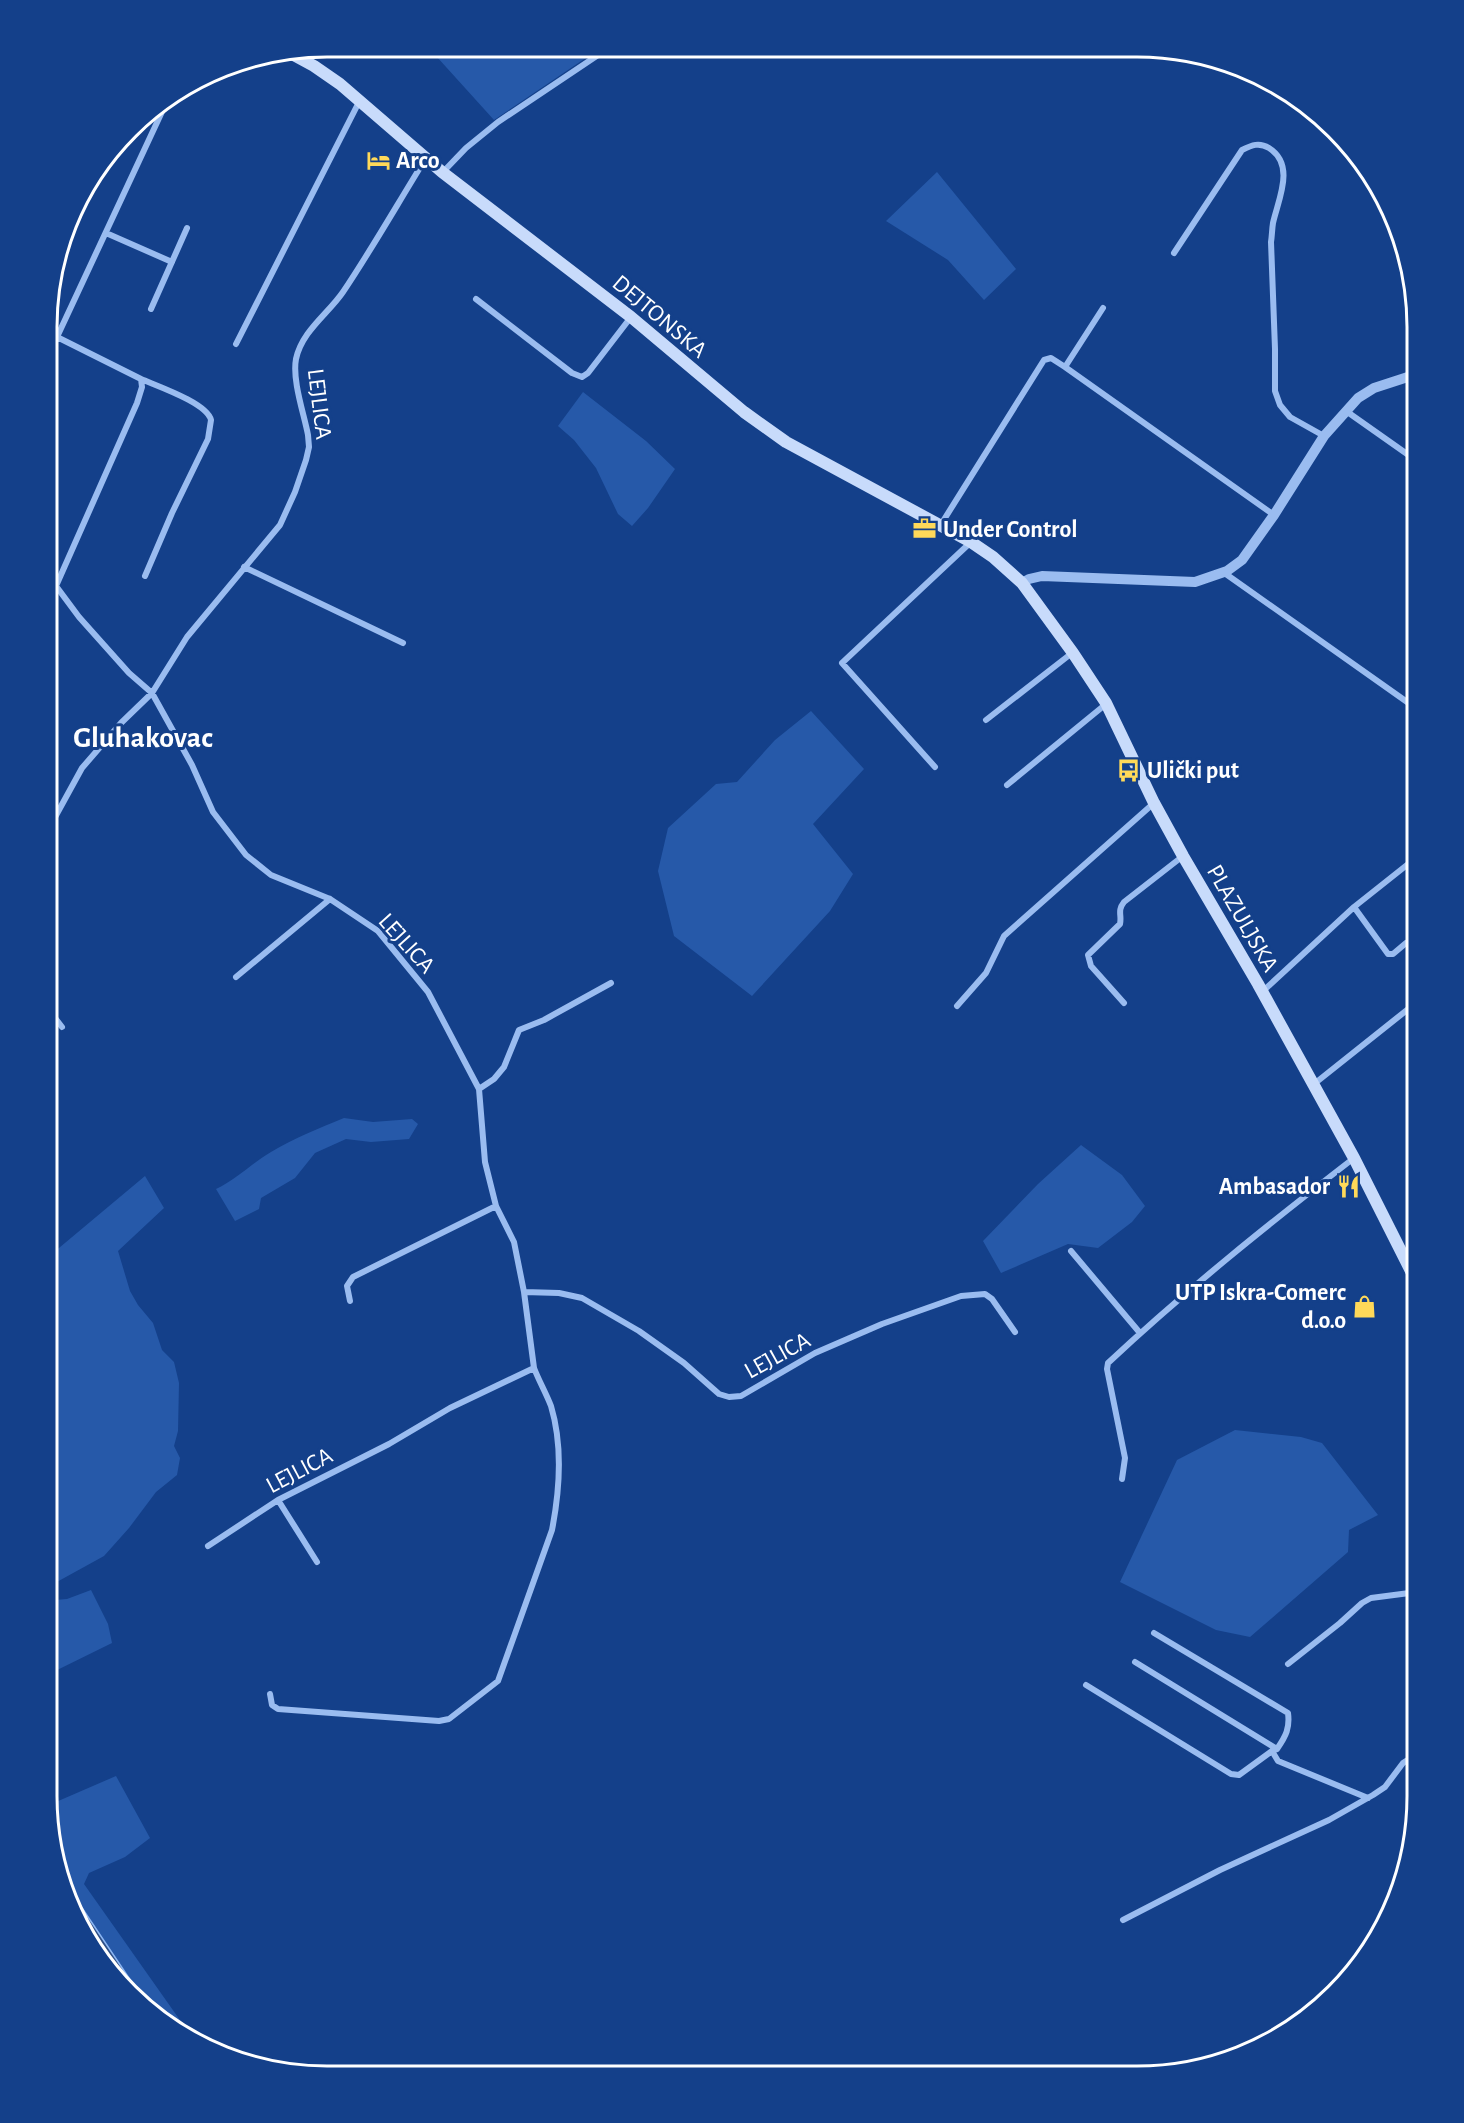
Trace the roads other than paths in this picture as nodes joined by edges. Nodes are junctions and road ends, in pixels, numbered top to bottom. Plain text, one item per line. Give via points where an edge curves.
1 (595, 57) edge
2 (300, 59) edge
3 (360, 100) junction
4 (161, 115) edge
5 (426, 158) junction
6 (442, 172) junction
7 (187, 228) dead end
8 (106, 233) junction
9 (1174, 253) dead end
10 (172, 262) junction
11 (476, 299) dead end
12 (1103, 308) dead end
13 (151, 309) dead end
14 (631, 317) junction
15 (57, 337) joint
16 (236, 344) dead end
17 (1065, 367) junction
18 (1407, 378) edge
19 (141, 379) junction
20 (1346, 411) junction
21 (1324, 436) junction
22 (1407, 453) edge
23 (1274, 515) junction
24 (940, 527) junction
25 (970, 542) junction
26 (244, 567) junction
27 (1222, 572) junction
28 (145, 576) dead end
29 (1022, 583) junction
30 (57, 584) edge
31 (57, 587) edge
32 (403, 643) dead end
33 (1073, 652) junction
34 (152, 693) junction
35 (1407, 702) edge
36 (1106, 703) junction
37 (986, 720) dead end
38 (934, 767) dead end
39 (1007, 785) dead end
40 (1154, 802) junction
41 (57, 814) edge
42 (1183, 856) junction
43 (1407, 865) edge
44 (330, 898) junction
45 (1354, 907) junction
46 (1406, 943) dead end
47 (236, 977) dead end
48 (611, 983) dead end
49 (1262, 992) junction
50 (1124, 1003) dead end
51 (957, 1006) dead end
52 (1407, 1010) edge
53 (57, 1021) edge
54 (62, 1027) dead end
55 (1314, 1084) junction
56 (479, 1089) junction
57 (1354, 1158) junction
58 (496, 1206) junction
59 (1071, 1251) dead end
60 (1407, 1263) edge
61 (524, 1292) junction
62 (350, 1300) dead end
63 (1015, 1332) dead end
64 (1140, 1333) junction
65 (534, 1368) junction
66 (1122, 1479) dead end
67 (278, 1500) junction
68 (208, 1546) dead end
69 (317, 1562) dead end
70 (1407, 1593) edge
71 (1154, 1633) dead end
72 (1135, 1662) dead end
73 (1288, 1664) dead end
74 (1086, 1685) dead end
75 (270, 1694) dead end
76 (1275, 1750) junction
77 (1407, 1760) edge
78 (1368, 1798) junction
79 (1123, 1920) dead end

1 - 6 street via 498,122
2 - 3 main road, DEJTONSKA
3 - 5 main road, DEJTONSKA
3 - 16 street
4 - 8 street
5 - 6 main road, DEJTONSKA
5 - 26 street, LEJLICA via 344,291 300,345 295,366 308,454 280,525
6 - 14 main road, DEJTONSKA
7 - 10 street
8 - 10 street
8 - 15 street
9 - 21 street via 1242,150 1254,144 1274,151 1284,173 1271,242 1275,391 1290,417
10 - 13 street
11 - 14 street via 572,374 582,377
12 - 17 street
14 - 24 main road, DEJTONSKA via 704,380 786,442
15 - 19 street
17 - 23 street
17 - 24 street via 1052,358 1044,360
18 - 20 street via 1374,388
19 - 28 street via 206,410 211,420 208,439
19 - 30 street via 140,395
20 - 21 street
20 - 22 street
21 - 23 street
23 - 27 street via 1242,560
24 - 25 main road, DEJTONSKA
25 - 29 main road, DEJTONSKA via 993,556
25 - 38 street via 842,663
26 - 32 street
26 - 34 street, LEJLICA via 187,637
27 - 29 street via 1195,582 1042,576
27 - 35 street
29 - 33 main road, PLAZULJSKA
31 - 34 street, LEJLICA via 129,673
33 - 36 main road, PLAZULJSKA
33 - 37 street
34 - 41 street, LEJLICA via 82,768
34 - 44 street, LEJLICA via 213,812 246,855 271,875
36 - 39 street
36 - 40 main road, PLAZULJSKA
40 - 42 main road, PLAZULJSKA
40 - 51 street via 1004,936 986,973
42 - 49 main road, PLAZULJSKA
42 - 50 street via 1119,907 1120,924 1088,955 1090,966
43 - 45 street
44 - 47 street
44 - 56 street, LEJLICA via 378,931 428,992
45 - 46 street via 1388,954
45 - 49 street
48 - 56 street via 519,1030 504,1067
49 - 55 main road, PLAZULJSKA
52 - 55 street
53 - 54 street
55 - 57 main road, PLAZULJSKA
56 - 58 street, LEJLICA via 485,1162
57 - 60 main road, PLAZULJSKA
57 - 64 street
58 - 61 street, LEJLICA via 514,1242
58 - 62 street via 353,1277 347,1286
59 - 64 street
61 - 63 street, LEJLICA via 582,1298 639,1331 719,1394 729,1397 741,1396 815,1353 961,1296 985,1294
61 - 65 street, LEJLICA
64 - 66 street via 1107,1366 1125,1458
65 - 67 street, LEJLICA
65 - 75 street via 556,1427 556,1506 552,1530 498,1681 449,1719 439,1721 278,1709 272,1705
67 - 68 street, LEJLICA
67 - 69 street
70 - 73 street via 1362,1603
71 - 76 street via 1288,1713 1290,1725
72 - 76 street
74 - 76 street via 1231,1774 1239,1775
76 - 78 street via 1278,1761
77 - 78 street via 1385,1787
78 - 79 street

